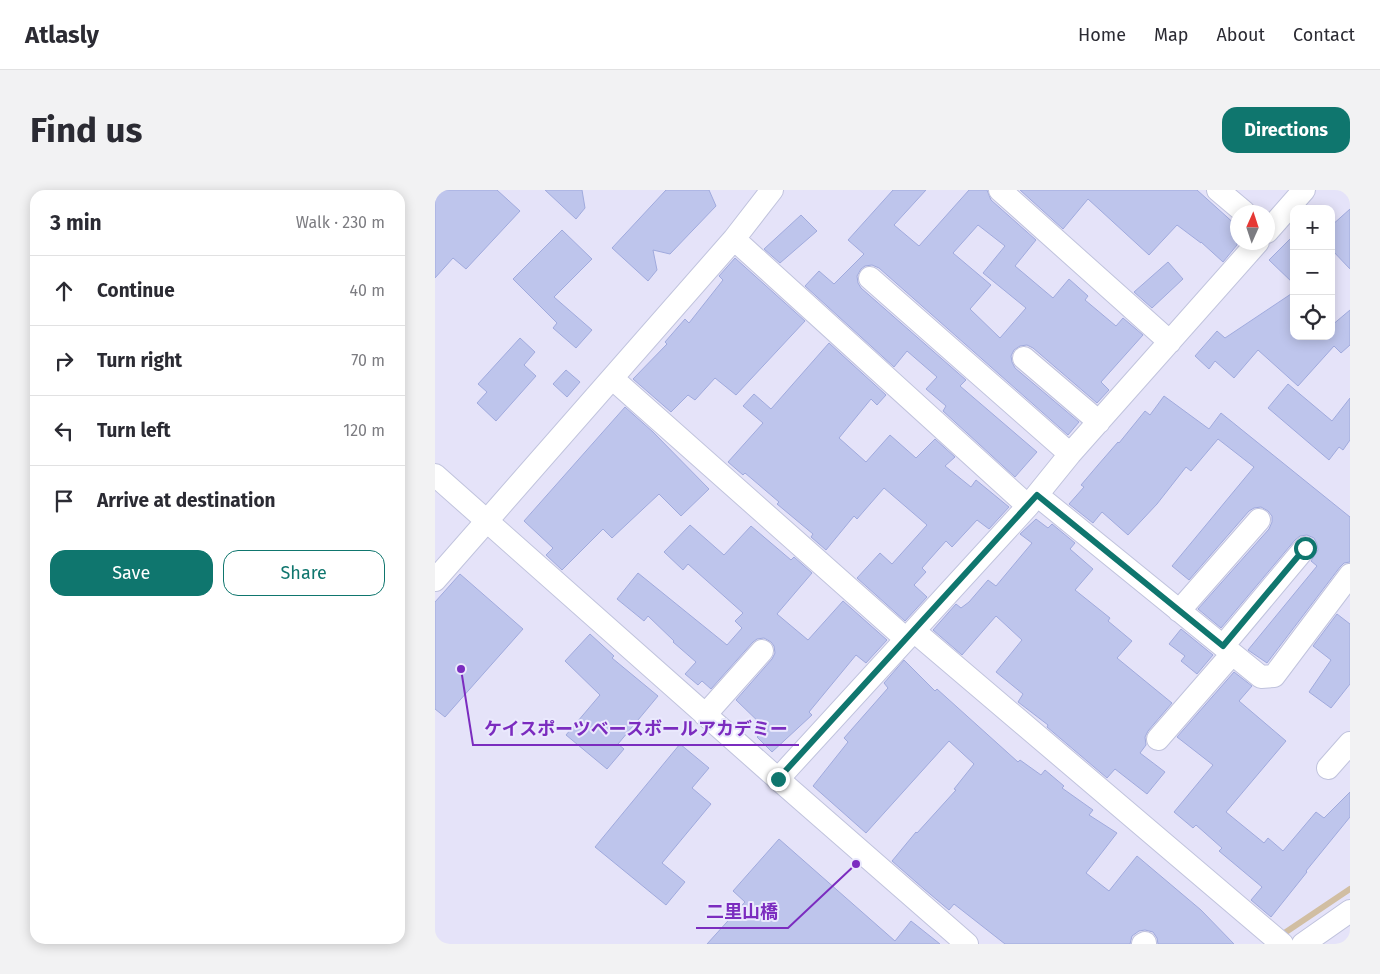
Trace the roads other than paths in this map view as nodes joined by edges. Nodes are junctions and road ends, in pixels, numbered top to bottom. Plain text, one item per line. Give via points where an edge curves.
1 (772, 190) edge
2 (1000, 190) edge
3 (1218, 190) edge
4 (1304, 190) edge
5 (1236, 205) edge
6 (1275, 223) edge
7 (734, 240) junction
8 (1251, 250) edge
9 (871, 278) dead end
10 (1170, 342) junction
11 (1024, 358) dead end
12 (613, 379) junction
13 (1099, 422) junction
14 (1070, 454) junction
15 (435, 475) edge
16 (1032, 500) junction
17 (1259, 520) dead end
18 (487, 521) junction
19 (1305, 548) dead end
20 (1350, 575) edge
21 (435, 580) edge
22 (1179, 611) junction
23 (910, 635) junction
24 (1228, 650) junction
25 (763, 651) dead end
26 (705, 714) junction
27 (1158, 739) dead end
28 (1350, 743) edge
29 (1328, 768) dead end
30 (778, 779) junction
31 (1350, 911) edge
32 (967, 944) edge
33 (1282, 944) edge
34 (1303, 944) edge

1 - 7 street
2 - 10 street
3 - 5 street
4 - 6 street
7 - 12 street
7 - 16 street
8 - 10 street
9 - 14 street
10 - 13 street
11 - 13 street
12 - 18 street
12 - 23 street
13 - 14 street
14 - 16 street
15 - 18 street
16 - 22 street
16 - 23 street
17 - 22 street
18 - 21 street
18 - 26 street
19 - 24 street
20 - 24 street via 1274,676 1261,677
22 - 24 street
23 - 30 street
23 - 33 street
24 - 27 street
25 - 26 street
26 - 30 street
28 - 29 street
30 - 32 street
31 - 34 street

